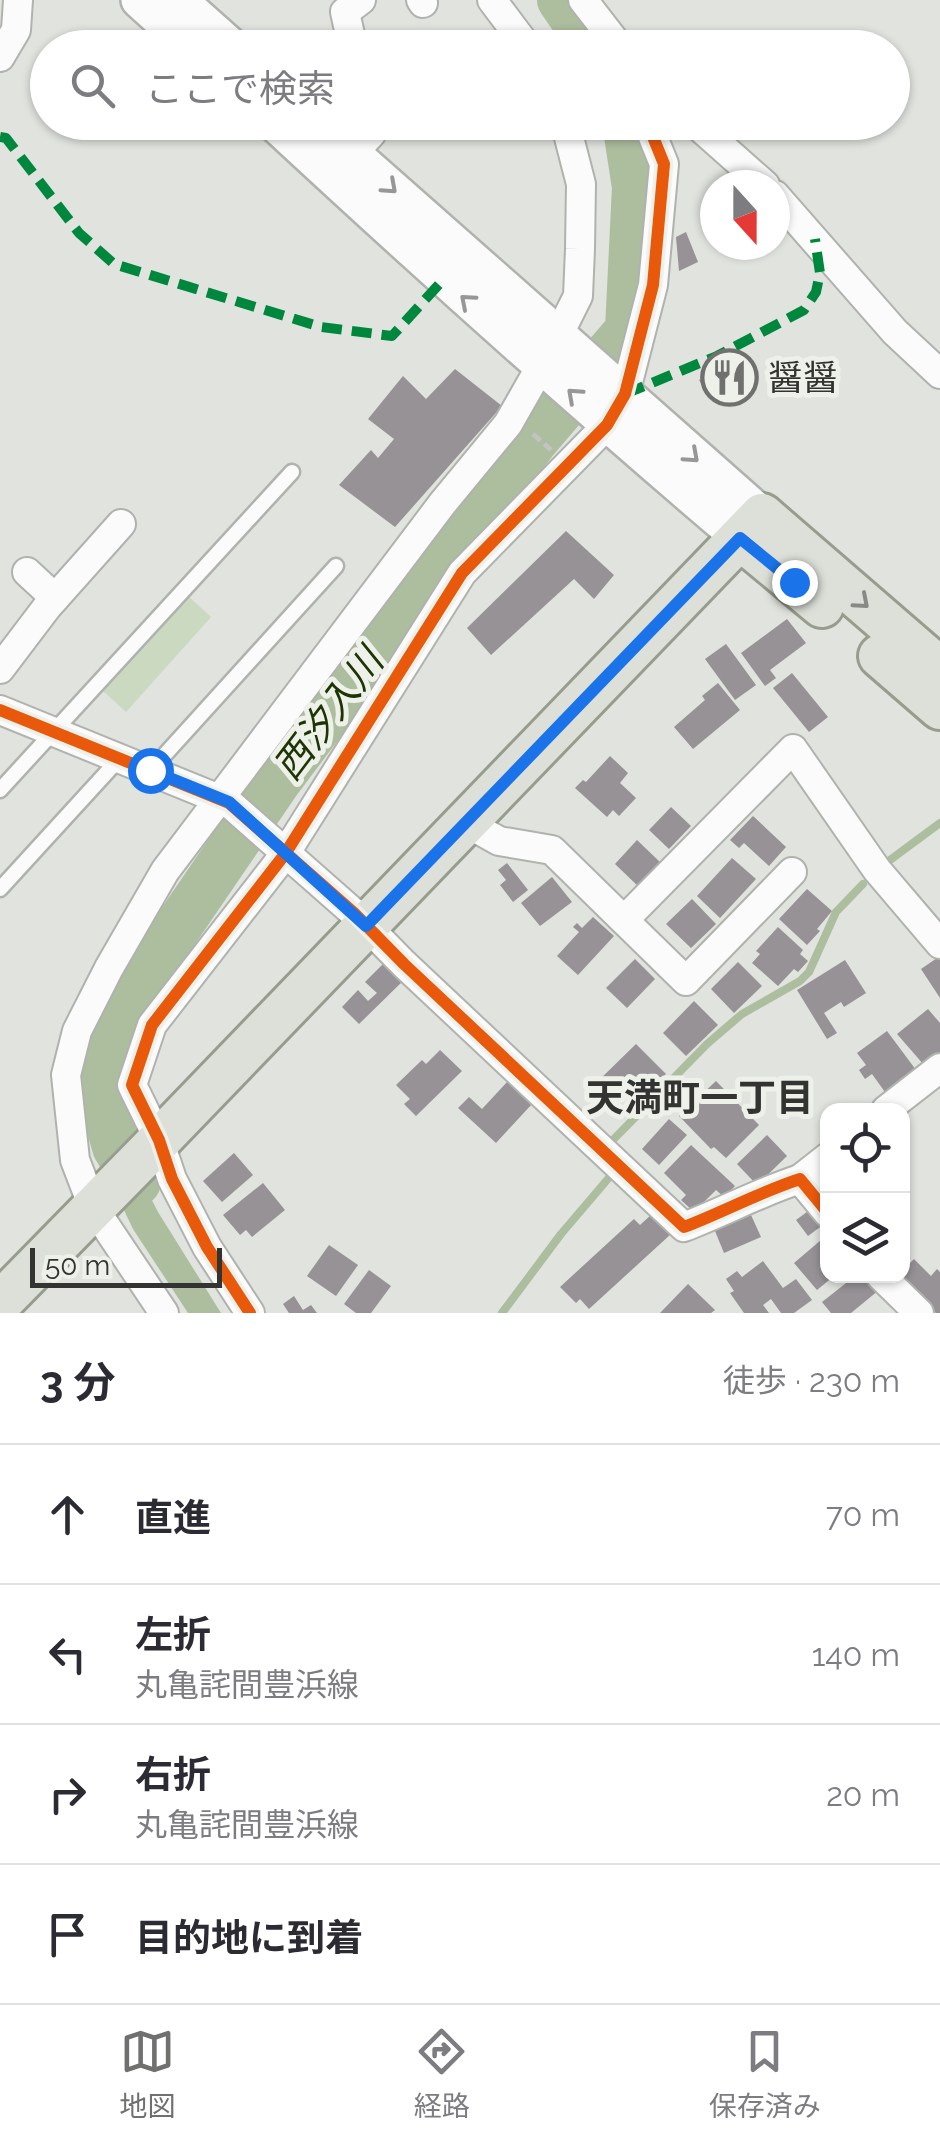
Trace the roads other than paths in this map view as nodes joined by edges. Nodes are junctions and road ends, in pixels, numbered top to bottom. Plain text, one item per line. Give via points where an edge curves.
1 (18, 0) edge
2 (139, 0) edge
3 (179, 0) edge
4 (361, 0) edge
5 (492, 0) edge
6 (584, 0) edge
7 (172, 30) edge
8 (213, 30) edge
9 (348, 30) edge
10 (514, 30) edge
11 (606, 30) edge
12 (0, 56) edge
13 (321, 140) edge
14 (570, 140) edge
15 (654, 140) edge
16 (715, 140) edge
17 (351, 151) edge
18 (750, 170) edge
19 (790, 212) edge
20 (549, 350) junction
21 (940, 374) edge
22 (625, 394) junction
23 (606, 425) junction
24 (292, 472) dead end
25 (122, 524) dead end
26 (751, 526) junction
27 (336, 566) dead end
28 (27, 572) dead end
29 (55, 598) junction
30 (0, 668) edge
31 (940, 669) edge
32 (940, 708) edge
33 (0, 710) edge
34 (54, 732) junction
35 (120, 758) junction
36 (150, 770) junction
37 (0, 790) edge
38 (225, 801) junction
39 (465, 822) junction
40 (286, 854) junction
41 (792, 872) dead end
42 (0, 889) edge
43 (624, 920) junction
44 (366, 926) junction
45 (940, 944) edge
46 (940, 1068) edge
47 (895, 1103) edge
48 (153, 1147) junction
49 (820, 1163) edge
50 (800, 1179) junction
51 (820, 1203) edge
52 (93, 1207) junction
53 (888, 1283) edge
54 (0, 1302) edge
55 (164, 1313) edge
56 (250, 1313) edge
57 (920, 1313) edge

1 - 12 street via 16,30
2 - 7 street
3 - 8 street
4 - 9 street via 345,12
5 - 10 street
6 - 11 street
13 - 17 street
14 - 20 street via 581,184 578,296
15 - 22 street via 664,164 653,285
16 - 18 street
17 - 20 street via 443,280
19 - 21 street
20 - 22 street
23 -> 20 street
20 - 38 street via 508,424
22 - 23 street
22 -> 26 street via 700,463
23 - 26 street
23 - 40 street via 462,573
24 - 34 lane
25 - 29 street
26 -> 31 main road
26 - 32 main road via 794,582
26 - 39 main road
27 - 36 lane
28 - 29 street
29 - 30 street
33 - 34 street
34 - 35 street
34 - 37 lane
35 - 36 street
35 - 42 lane
36 - 38 street
38 - 40 street
38 - 52 street via 165,872 78,1031 66,1075 75,1160
39 - 43 street via 499,841 552,850
39 - 44 main road
40 - 44 street
40 - 48 street via 152,1025 132,1085
41 - 43 street via 686,981
43 - 45 street via 793,749 877,870
44 - 48 main road
44 - 50 street via 684,1227
46 - 47 street
48 - 52 main road
48 - 56 street
49 - 50 street
50 - 51 street
52 - 54 main road
52 - 55 street
53 - 57 street

